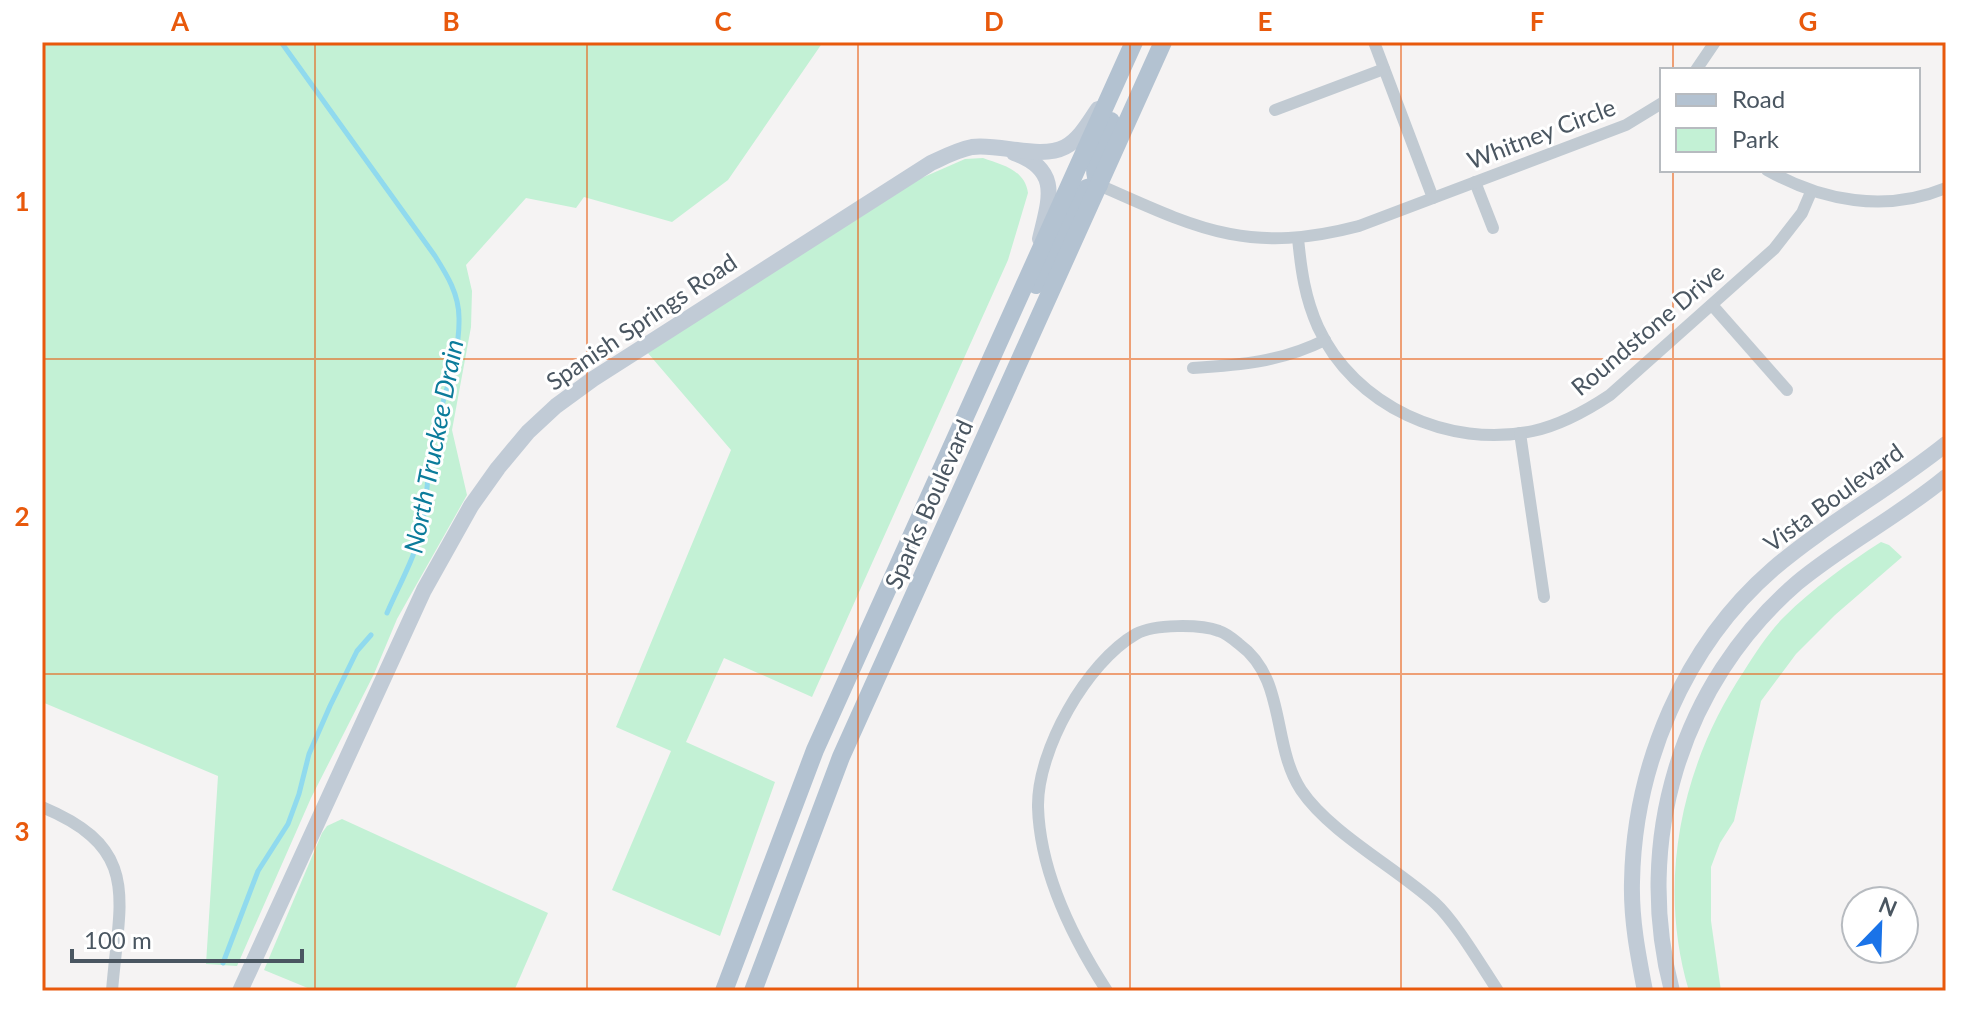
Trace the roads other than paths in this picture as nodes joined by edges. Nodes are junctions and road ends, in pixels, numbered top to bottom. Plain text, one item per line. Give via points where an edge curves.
1 (1134, 42) edge
2 (1147, 42) edge
3 (1163, 42) edge
4 (1374, 42) edge
5 (1715, 42) edge
6 (1697, 68) edge
7 (1384, 69) junction
8 (1117, 81) junction
9 (1660, 104) edge
10 (1275, 110) dead end
11 (1001, 148) junction
12 (1771, 172) edge
13 (1475, 182) junction
14 (1099, 185) junction
15 (1946, 188) edge
16 (1811, 192) junction
17 (1433, 198) junction
18 (1493, 228) dead end
19 (1298, 238) junction
20 (1034, 261) junction
21 (1712, 305) junction
22 (1325, 340) junction
23 (1193, 368) dead end
24 (1787, 390) dead end
25 (968, 409) junction
26 (1520, 433) junction
27 (1946, 444) edge
28 (1946, 477) edge
29 (1544, 597) dead end
30 (42, 807) edge
31 (112, 991) edge
32 (240, 991) edge
33 (724, 991) edge
34 (753, 991) edge
35 (1107, 991) edge
36 (1498, 991) edge
37 (1645, 991) edge
38 (1672, 991) edge

1 - 8 main road, Sparks Boulevard
2 - 14 main road via 1094,165
3 - 14 main road, Sparks Boulevard
4 - 7 street
5 - 6 street
7 - 10 street
7 - 17 street
8 - 11 street, Spanish Springs Road via 1084,129 1064,147
8 - 20 main road, Sparks Boulevard
9 - 13 street, Whitney Circle via 1626,125
11 - 20 street via 1034,163 1049,186
11 - 32 street, Spanish Springs Road via 973,147 931,163 637,349 528,432 471,506 424,590
12 - 16 street
13 - 17 street, Whitney Circle
13 - 18 street
14 - 19 street, Whitney Circle via 1212,231
14 - 25 main road via 1079,197 1010,338
14 - 34 main road, Sparks Boulevard via 841,757
15 - 16 street via 1888,202
16 - 21 street, Roundstone Drive via 1782,241
17 - 19 street, Whitney Circle via 1359,226
19 - 22 street, Roundstone Drive via 1308,302
20 - 25 main road, Sparks Boulevard
21 - 24 street
21 - 26 street, Roundstone Drive via 1610,395 1561,423
22 - 23 street via 1251,365
22 - 26 street, Roundstone Drive via 1358,381 1422,423 1474,435
25 - 33 main road, Sparks Boulevard via 805,775
26 - 29 street
27 - 37 street, Vista Boulevard via 1770,572 1708,642 1682,687 1649,765 1634,849 1631,885
28 - 38 street, Vista Boulevard via 1788,592 1747,636 1707,698 1679,758 1661,835 1657,888
30 - 31 street via 91,833 113,863 119,898
35 - 36 street via 1050,880 1038,806 1041,775 1055,734 1096,667 1138,633 1189,624 1221,631 1249,651 1266,672 1286,760 1302,791 1327,819 1438,905

